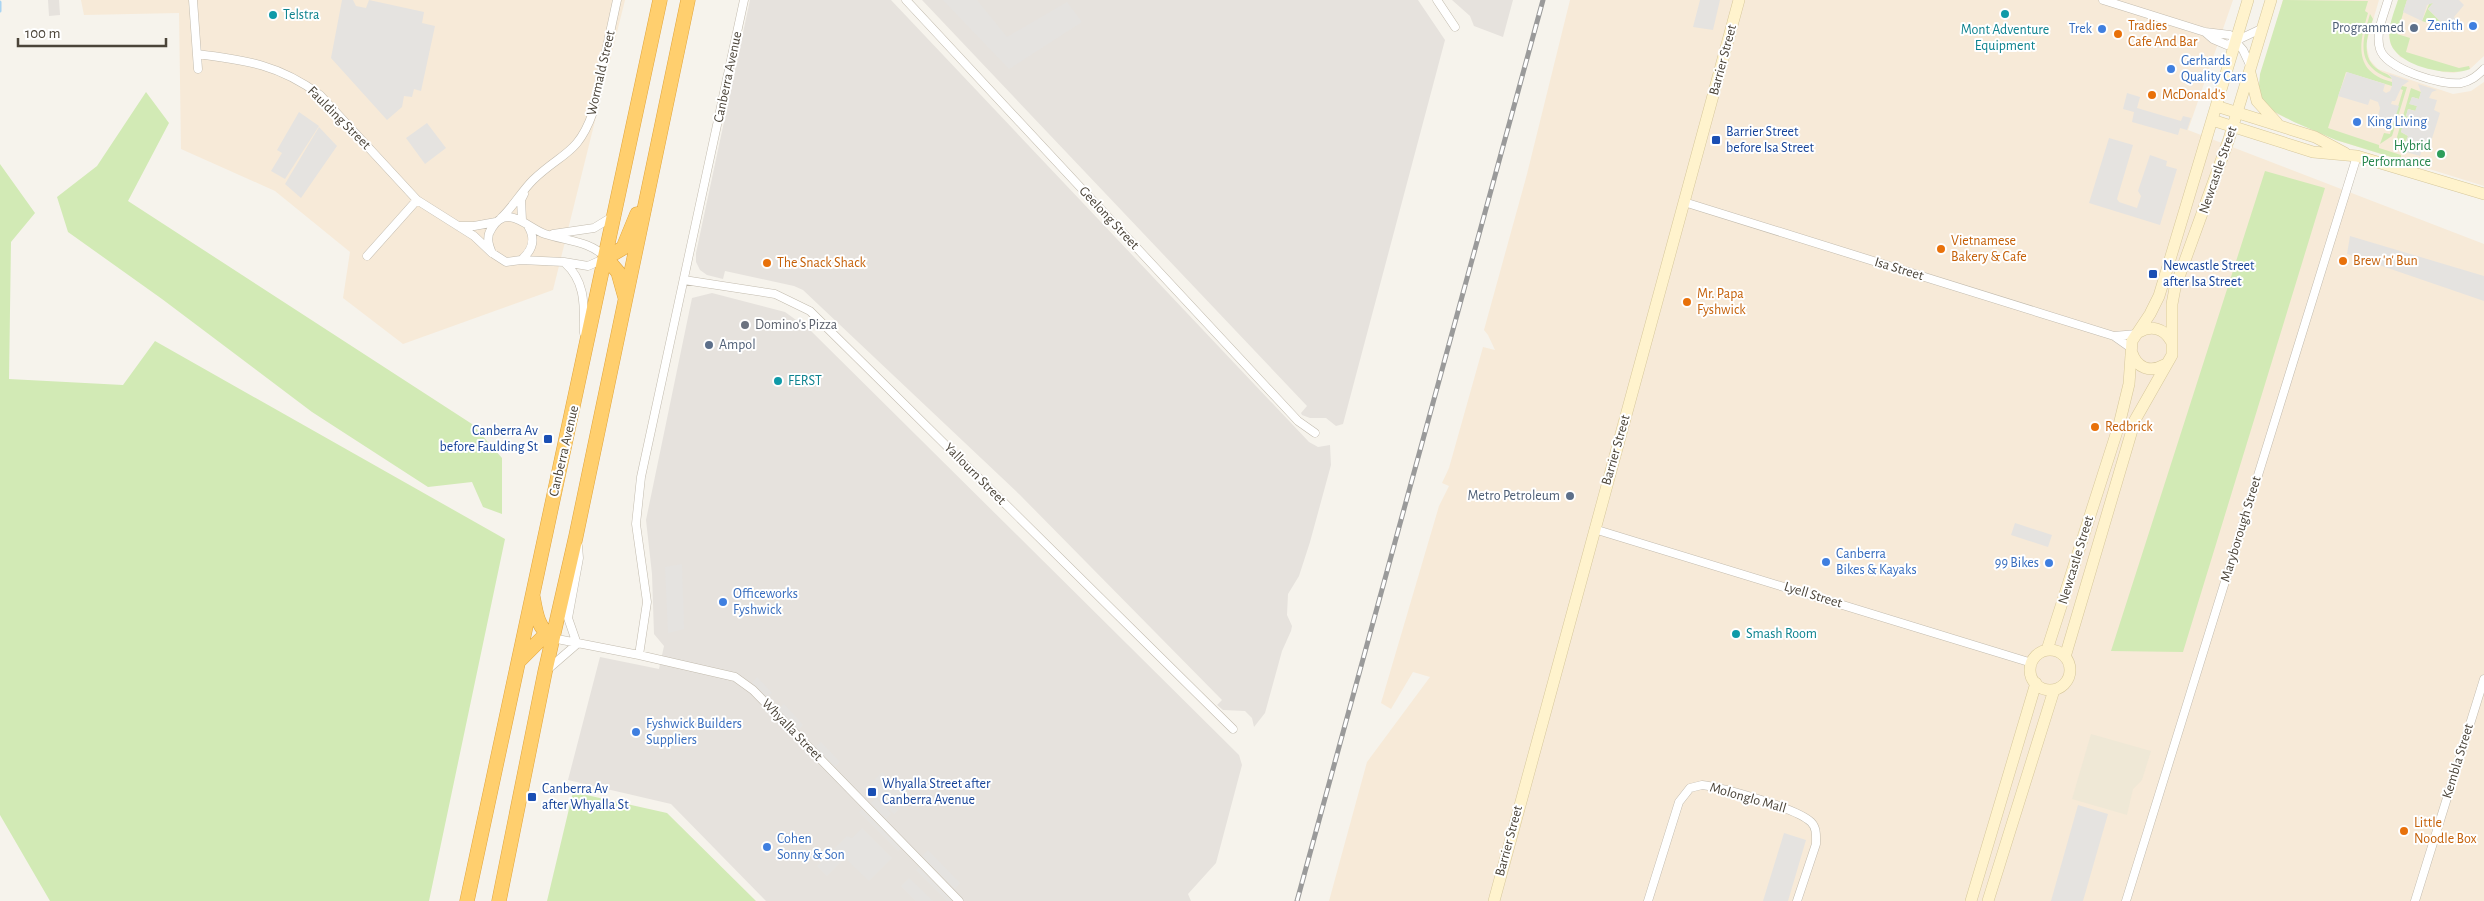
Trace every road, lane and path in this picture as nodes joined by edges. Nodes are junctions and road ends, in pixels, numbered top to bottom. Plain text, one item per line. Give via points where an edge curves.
1 (193, 0) edge
2 (617, 0) edge
3 (660, 0) edge
4 (688, 0) edge
5 (744, 0) edge
6 (906, 0) edge
7 (1437, 0) edge
8 (1739, 0) edge
9 (2103, 0) edge
10 (2248, 0) edge
11 (2271, 0) edge
12 (2388, 0) edge
13 (1455, 27) dead end
14 (2263, 28) junction
15 (2235, 42) junction
16 (197, 54) junction
17 (198, 69) dead end
18 (2250, 69) junction
19 (2484, 69) edge
20 (2216, 106) junction
21 (2238, 112) junction
22 (2212, 120) junction
23 (2279, 126) junction
24 (2233, 127) junction
25 (2353, 156) junction
26 (654, 166) junction
27 (531, 182) junction
28 (619, 194) junction
29 (2484, 194) edge
30 (417, 200) junction
31 (1684, 202) junction
32 (498, 221) junction
33 (525, 223) junction
34 (458, 226) junction
35 (543, 234) junction
36 (492, 253) junction
37 (367, 256) dead end
38 (606, 258) junction
39 (521, 260) junction
40 (564, 262) junction
41 (684, 280) junction
42 (626, 302) junction
43 (2138, 333) junction
44 (2114, 336) junction
45 (2171, 340) junction
46 (2131, 351) junction
47 (584, 360) junction
48 (2164, 365) junction
49 (1315, 433) dead end
50 (1594, 528) junction
51 (576, 536) junction
52 (532, 593) junction
53 (552, 638) junction
54 (578, 644) junction
55 (2047, 650) junction
56 (639, 655) junction
57 (2065, 657) junction
58 (517, 663) junction
59 (2032, 663) junction
60 (545, 672) junction
61 (2484, 678) edge
62 (2036, 684) junction
63 (2054, 690) junction
64 (1233, 729) dead end
65 (467, 901) edge
66 (499, 901) edge
67 (959, 901) edge
68 (1494, 901) edge
69 (1648, 901) edge
70 (1797, 901) edge
71 (1971, 901) edge
72 (1988, 901) edge
73 (2126, 901) edge
74 (2415, 901) edge

1 - 16 street
2 - 27 street, Wormald Street via 594,112 587,130 578,145
3 - 28 highway, Canberra Avenue
4 - 26 highway, Canberra Avenue
5 - 41 street, Canberra Avenue
6 - 49 street, Geelong Street via 1291,414
7 - 13 street
8 - 31 main road, Barrier Street
9 - 15 street via 2205,32 2227,45
10 - 15 main road, Newcastle Street
11 - 14 main road, Newcastle Street
12 - 19 street via 2378,42 2382,55 2391,63 2454,83 2470,80
14 - 15 street
14 - 18 main road, Newcastle Street
15 - 18 street via 2243,50
15 - 20 main road, Newcastle Street
16 - 17 street
16 - 30 street, Faulding Street via 252,61 304,82 320,95
18 - 21 main road, Newcastle Street
18 - 23 main road via 2258,103
20 - 21 main road
20 - 22 main road, Newcastle Street
21 - 23 main road
21 - 24 main road, Newcastle Street
22 - 24 main road
22 - 43 main road, Newcastle Street via 2159,296
23 - 25 main road via 2315,137
24 - 25 main road via 2313,152
24 - 45 main road, Newcastle Street via 2180,270 2172,304
25 - 29 main road
25 - 73 street, Maryborough Street
26 - 38 highway via 623,248
26 - 42 highway, Canberra Avenue
27 - 32 street, Wormald Street
27 - 33 street, Wormald Street via 521,200
28 - 35 street via 612,217 602,225
28 - 38 highway, Canberra Avenue
30 - 34 street, Faulding Street
30 - 37 street
31 - 44 street, Isa Street
31 - 50 main road, Barrier Street
32 - 33 street via 507,217
32 - 34 street
32 - 36 street via 488,238
33 - 35 street
33 - 39 street via 533,240 532,248
34 - 36 street, Faulding Street
35 - 38 street via 592,247
36 - 39 street via 506,262
38 - 40 street via 588,266
38 - 42 highway via 618,272
38 - 47 highway, Canberra Avenue
39 - 40 street
40 - 47 street via 578,276 582,290
41 - 56 street, Canberra Avenue via 636,508 647,602
41 - 64 street, Yallourn Street via 775,294 810,311
42 - 51 highway, Canberra Avenue
43 - 44 street, Isa Street
43 - 45 main road via 2147,328 2158,328
43 - 46 main road, Newcastle Street
44 - 46 street, Isa Street
45 - 48 main road, Newcastle Street via 2172,355
46 - 48 main road via 2136,362 2144,368
46 - 55 main road, Newcastle Street via 2129,384 2119,425
47 - 52 highway, Canberra Avenue
48 - 57 main road, Newcastle Street via 2135,420
50 - 59 street, Lyell Street
50 - 68 main road, Barrier Street
51 - 53 highway, Canberra Avenue
51 - 54 street via 579,558 568,618
52 - 53 highway via 539,623
52 - 58 highway, Canberra Avenue
53 - 54 street, Whyalla Street
53 - 58 highway via 541,639
53 - 60 highway, Canberra Avenue
54 - 56 street, Whyalla Street
54 - 60 street
55 - 57 main road via 2057,651
55 - 59 main road
56 - 67 street, Whyalla Street via 735,677 753,690
57 - 63 main road via 2070,666 2069,677 2063,686
58 - 65 highway, Canberra Avenue
59 - 62 main road via 2031,674
60 - 66 highway, Canberra Avenue
61 - 74 street, Kembla Street
62 - 63 main road
62 - 71 main road
63 - 72 main road
69 - 70 street, Molonglo Mall via 1679,802 1690,788 1702,785 1793,811 1810,821 1817,834 1816,844

